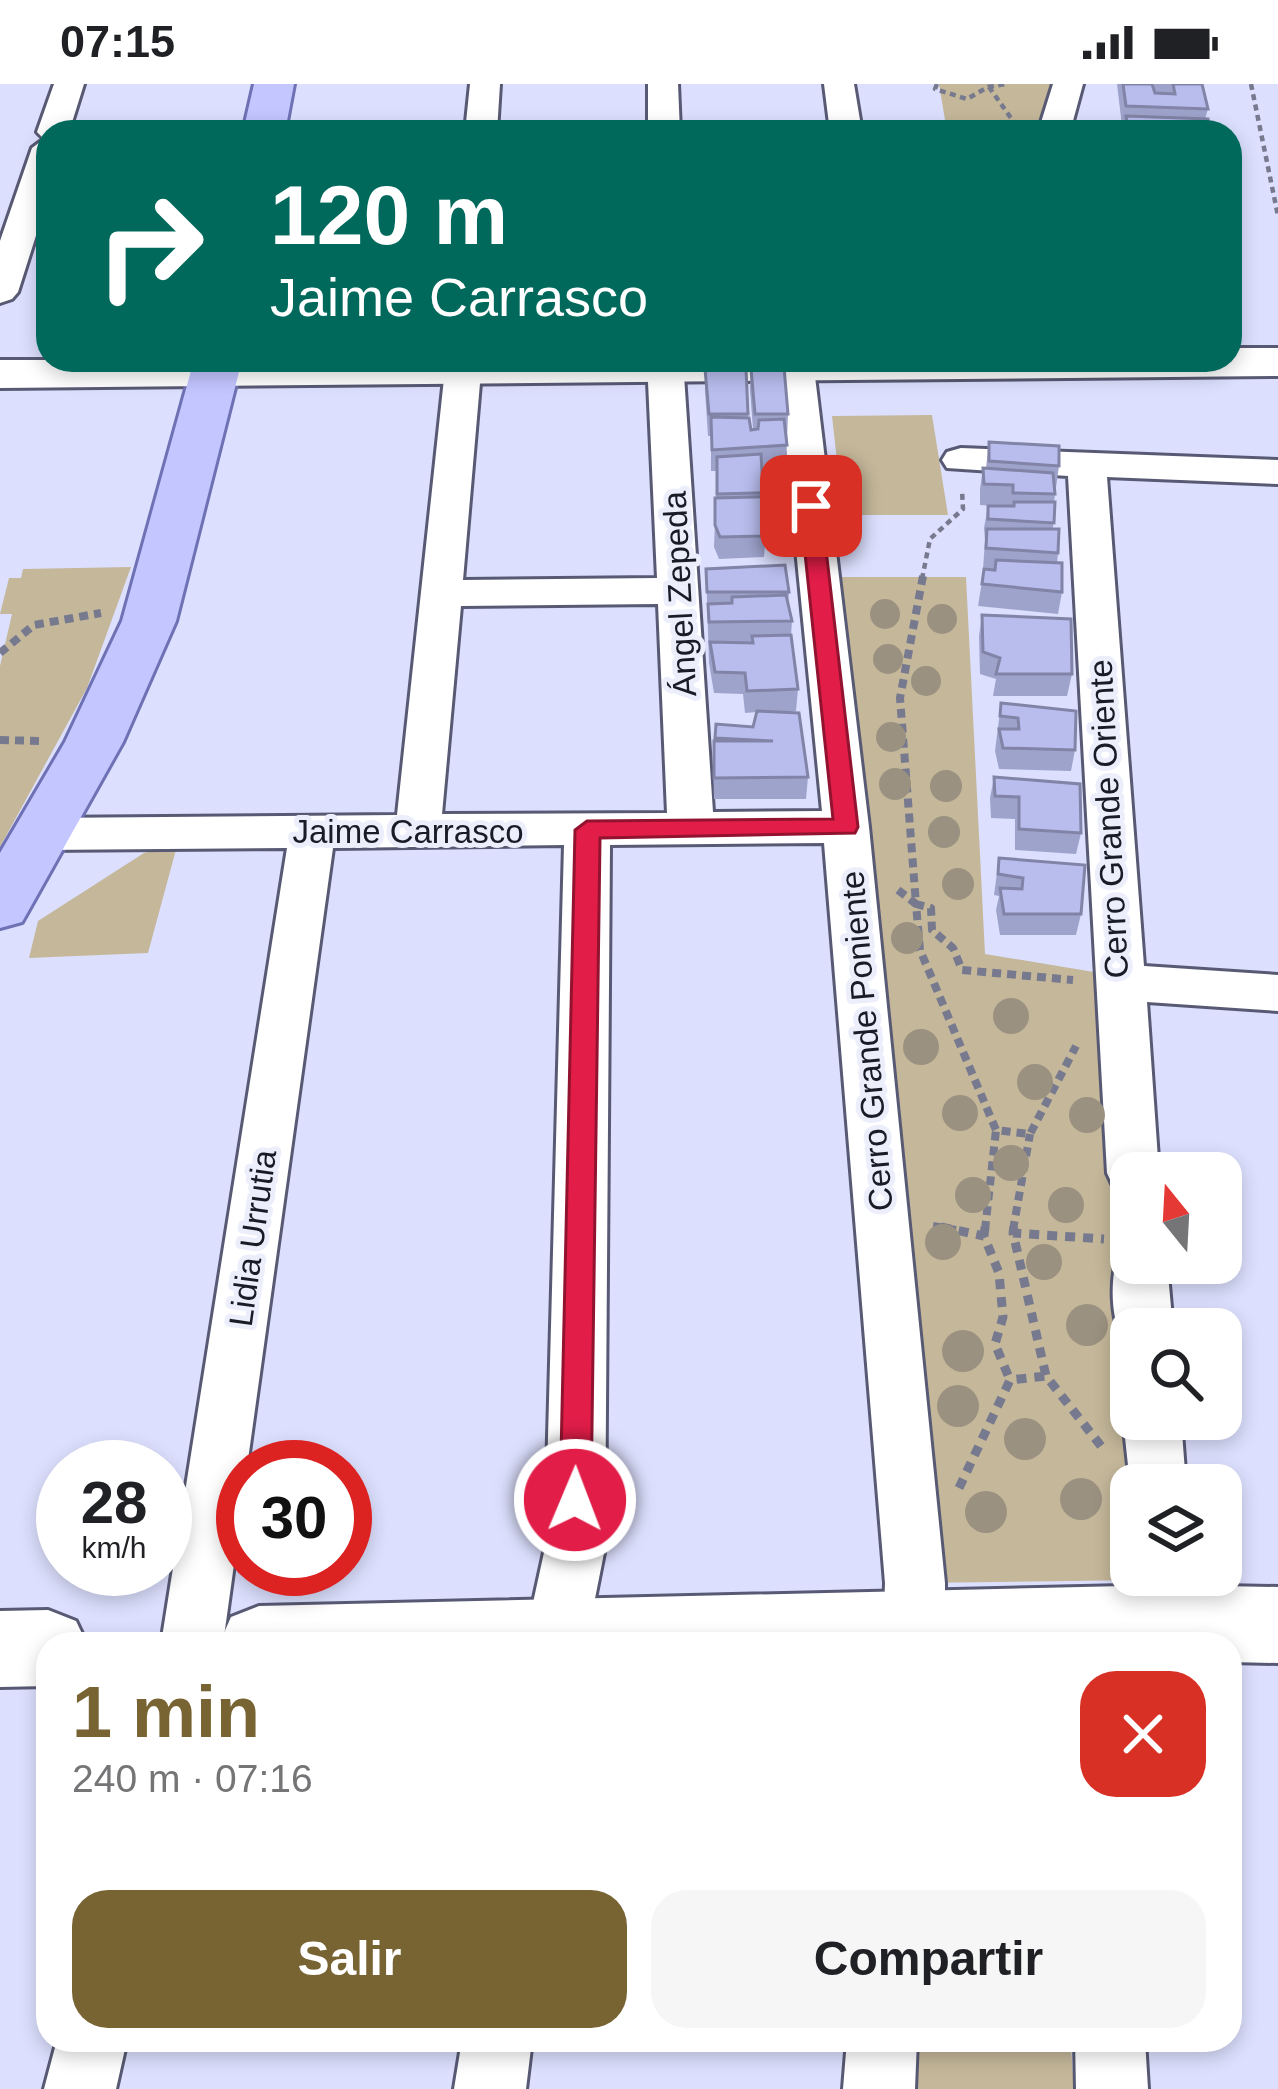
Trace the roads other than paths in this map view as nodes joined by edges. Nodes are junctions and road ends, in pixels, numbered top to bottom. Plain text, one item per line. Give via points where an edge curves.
1 (69, 84) edge
2 (274, 84) edge
3 (485, 84) edge
4 (663, 84) edge
5 (839, 84) edge
6 (1068, 84) edge
7 (57, 120) edge
8 (266, 120) edge
9 (483, 120) edge
10 (664, 120) edge
11 (844, 120) edge
12 (1058, 120) edge
13 (36, 184) edge
14 (0, 292) edge
15 (1242, 362) edge
16 (1278, 362) edge
17 (54, 372) edge
18 (214, 372) edge
19 (463, 372) edge
20 (665, 372) edge
21 (796, 372) edge
22 (0, 374) edge
23 (961, 460) dead end
24 (1087, 464) junction
25 (1278, 472) edge
26 (679, 591) junction
27 (440, 593) junction
28 (846, 827) junction
29 (691, 829) junction
30 (587, 830) junction
31 (418, 831) junction
32 (312, 832) junction
33 (42, 834) junction
34 (0, 906) edge
35 (1111, 987) junction
36 (1278, 993) edge
37 (1131, 1152) edge
38 (1167, 1599) edge
39 (1278, 1625) edge
40 (194, 1632) edge
41 (557, 1632) edge
42 (914, 1632) edge
43 (953, 1632) edge
44 (36, 1648) edge
45 (0, 1649) edge
46 (89, 2052) edge
47 (495, 2052) edge
48 (881, 2052) edge
49 (1110, 2052) edge
50 (80, 2089) edge
51 (490, 2089) edge
52 (878, 2089) edge
53 (1112, 2089) edge

1 - 7 street
2 - 8 main road
3 - 9 street
4 - 10 street
5 - 11 street
6 - 12 street
13 - 14 street
15 - 16 street
17 - 22 street
18 - 33 main road via 149,621
19 - 27 street
20 - 26 street, Ángel Zepeda
21 - 28 street, Cerro Grande Poniente
23 - 24 street
24 - 25 street
24 - 35 street, Cerro Grande Oriente
26 - 27 street
26 - 29 street, Ángel Zepeda
27 - 31 street
28 - 29 street, Jaime Carrasco
28 - 42 street, Cerro Grande Poniente
29 - 30 street, Jaime Carrasco
30 - 31 street, Jaime Carrasco
30 - 41 street via 574,1548
31 - 32 street, Jaime Carrasco
32 - 33 street, Jaime Carrasco
32 - 40 street, Lidia Urrutia
33 - 34 main road
35 - 36 street
35 - 37 street, Cerro Grande Oriente
38 - 39 street
38 - 43 street
44 - 45 street
46 - 50 street
47 - 51 street
48 - 52 street
49 - 53 street

